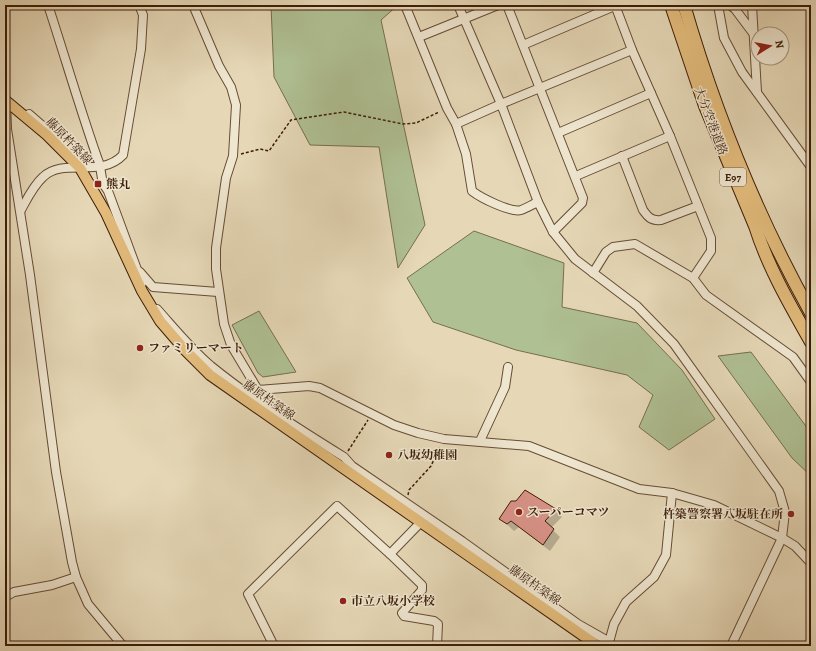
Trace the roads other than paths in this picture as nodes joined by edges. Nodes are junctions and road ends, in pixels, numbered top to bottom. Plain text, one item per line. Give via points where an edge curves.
1 (48, 5) edge
2 (139, 5) edge
3 (148, 5) edge
4 (193, 5) edge
5 (405, 5) edge
6 (458, 5) edge
7 (498, 5) edge
8 (507, 5) edge
9 (616, 5) edge
10 (671, 5) edge
11 (684, 5) edge
12 (718, 5) edge
13 (730, 5) edge
14 (752, 5) edge
15 (143, 15) junction
16 (463, 19) junction
17 (753, 26) edge
18 (750, 30) edge
19 (420, 37) junction
20 (523, 45) junction
21 (632, 50) junction
22 (755, 66) edge
23 (540, 89) junction
24 (651, 93) junction
25 (758, 94) junction
26 (5, 99) edge
27 (501, 104) junction
28 (456, 124) junction
29 (558, 133) junction
30 (670, 136) junction
31 (622, 156) junction
32 (101, 167) junction
33 (811, 167) edge
34 (82, 168) junction
35 (576, 176) junction
36 (538, 202) junction
37 (698, 206) junction
38 (21, 210) junction
39 (553, 232) junction
40 (138, 270) junction
41 (593, 272) junction
42 (693, 278) junction
43 (218, 292) junction
44 (811, 313) edge
45 (811, 342) edge
46 (508, 366) dead end
47 (811, 382) edge
48 (258, 390) junction
49 (253, 401) junction
50 (480, 442) junction
51 (672, 493) junction
52 (422, 521) junction
53 (782, 538) junction
54 (390, 554) junction
55 (811, 563) edge
56 (76, 577) junction
57 (5, 597) edge
58 (608, 644) edge
59 (123, 646) edge
60 (274, 646) edge
61 (437, 646) edge
62 (598, 646) edge
63 (731, 646) edge

1 - 32 street
2 - 15 street
3 - 15 street
4 - 43 street via 234,94 236,105 233,156 226,178 216,248
5 - 19 street
6 - 16 street
7 - 16 street
8 - 20 street
9 - 20 street
9 - 21 street
10 - 45 highway, 大分空港道路 / E97 via 702,99 727,163 762,246
11 - 44 highway, 大分空港道路 / E97 via 700,60 733,150
12 - 25 street via 724,38 742,72
13 - 18 street
14 - 17 street
15 - 32 street via 142,49 123,155 115,163
16 - 19 street
16 - 27 street
19 - 28 street via 447,108
20 - 23 street
21 - 23 street
21 - 24 street
22 - 25 street
23 - 27 street
23 - 29 street
24 - 29 street
24 - 30 street
25 - 33 street
26 - 34 main road, 藤原杵築線
26 - 38 street via 7,129
27 - 28 street
27 - 36 street
28 - 36 street via 466,154 472,191 514,211
29 - 35 street
30 - 31 street
30 - 37 street
31 - 35 street
31 - 37 street via 643,210 654,221
32 - 34 street
32 - 40 street via 102,183 108,191
34 - 38 street via 56,169 43,176
34 - 49 main road, 藤原杵築線 via 142,291 160,321 210,375
35 - 39 street via 583,198 582,203
36 - 39 street
37 - 42 street via 710,238 711,251
38 - 56 street via 56,472
39 - 41 street via 575,259
40 - 43 street via 153,287
40 - 49 street via 143,287 156,308 180,336
41 - 42 street via 613,246 635,244
41 - 53 street via 637,306 674,344 778,491 785,512
42 - 47 street via 706,296 793,358
43 - 48 street via 231,344
46 - 50 street via 506,387
48 - 49 street
48 - 50 street via 309,386 320,388 394,425 444,439
49 - 52 main road, 藤原杵築線
49 - 58 street via 344,457 352,466 462,540
50 - 51 street via 529,446 639,489
51 - 53 street via 714,505
51 - 58 street via 666,555 654,577 626,602 614,624
52 - 54 street
52 - 62 main road, 藤原杵築線
53 - 55 street via 795,546
53 - 63 street
54 - 60 street via 337,506 248,594
54 - 61 street via 422,585 422,590 402,614 438,624
56 - 57 street via 52,585 14,592
56 - 59 street via 88,604

